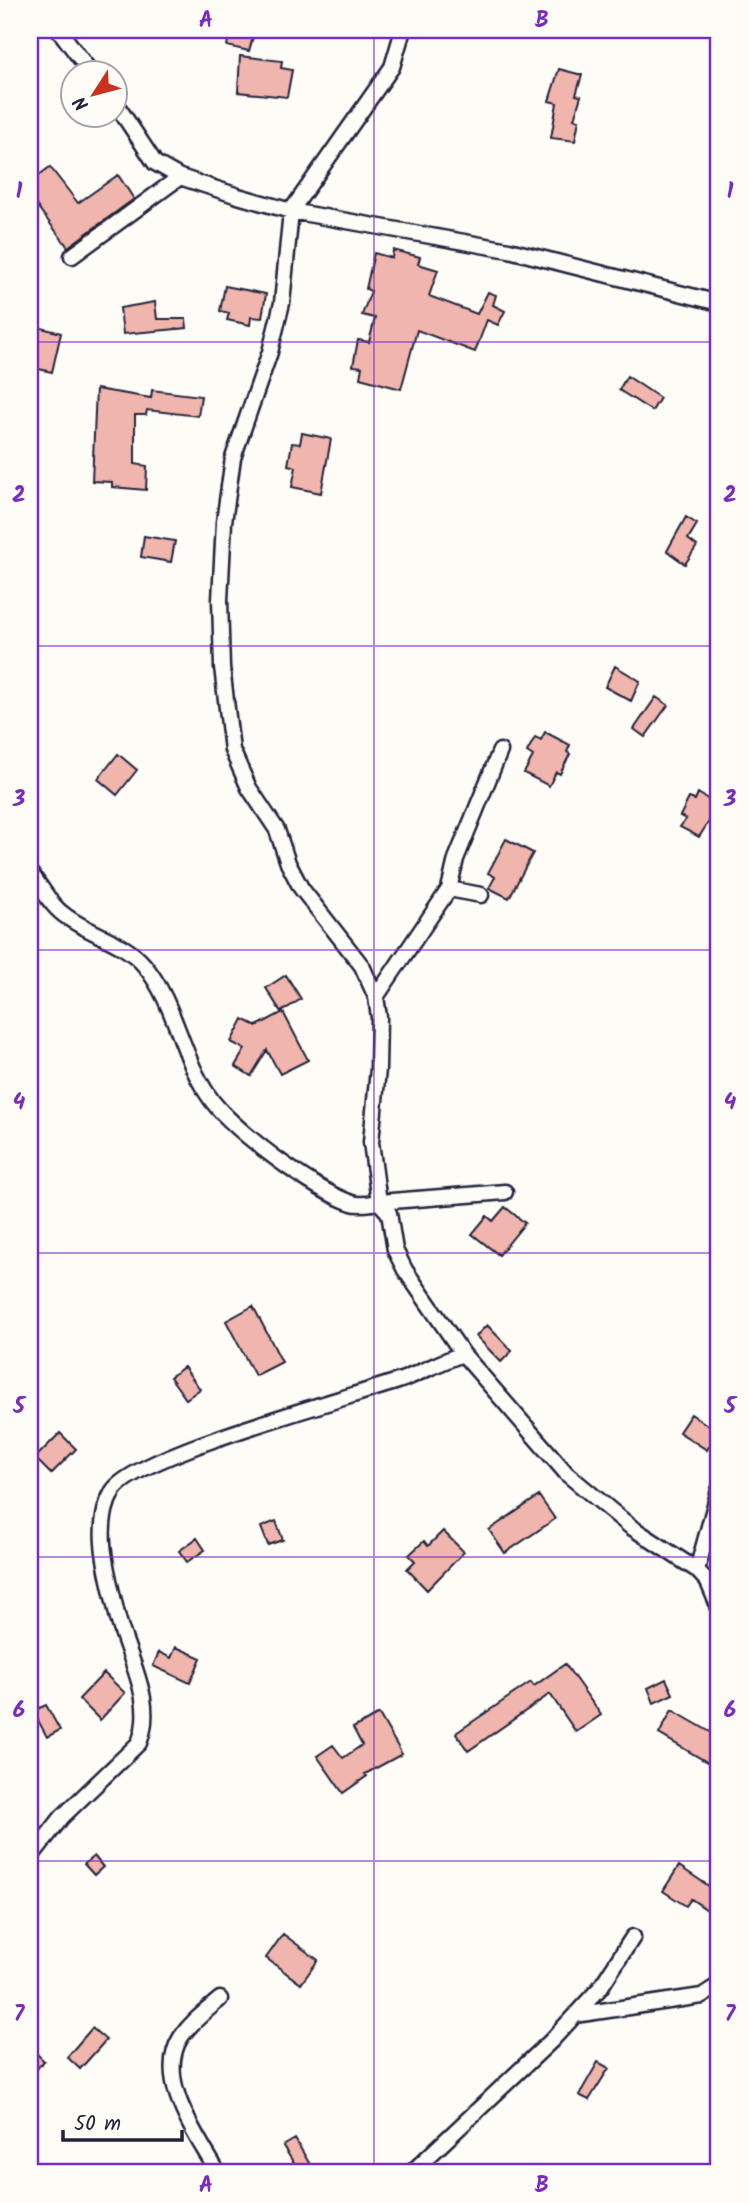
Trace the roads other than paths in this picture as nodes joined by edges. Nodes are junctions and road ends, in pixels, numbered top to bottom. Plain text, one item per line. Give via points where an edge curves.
1 (59, 30) edge
2 (403, 30) edge
3 (82, 60) edge
4 (130, 125) edge
5 (180, 177) junction
6 (291, 211) junction
7 (72, 256) dead end
8 (719, 303) edge
9 (500, 751) dead end
10 (30, 873) edge
11 (449, 889) junction
12 (481, 895) dead end
13 (376, 997) junction
14 (505, 1192) dead end
15 (379, 1202) junction
16 (463, 1354) junction
17 (719, 1490) edge
18 (697, 1570) junction
19 (719, 1608) edge
20 (30, 1858) edge
21 (633, 1937) dead end
22 (719, 1986) edge
23 (220, 1999) dead end
24 (575, 2015) junction
25 (218, 2173) edge
26 (411, 2173) edge

1 - 3 street
2 - 6 street via 392,67
4 - 5 street via 155,163
5 - 6 street
5 - 7 street
6 - 8 street via 509,250
6 - 13 street via 282,303 233,458 220,600 222,667 232,750 249,788 277,830 301,888 355,956
9 - 11 street via 456,859
10 - 15 street via 64,915 142,962 161,991 208,1095 225,1115 254,1141 324,1188 354,1204
11 - 12 street
11 - 13 street
13 - 15 street via 378,1069 371,1142
14 - 15 street
15 - 16 street via 389,1213 395,1251 405,1270
16 - 18 street via 567,1474 631,1527
16 - 20 street via 406,1378 195,1447 139,1471 115,1488 104,1516 105,1550 120,1631 146,1708 146,1727 139,1743 62,1816
17 - 18 street
18 - 19 street via 708,1582
21 - 24 street via 600,1988
22 - 24 street via 702,1996
23 - 25 street via 180,2039 174,2058 178,2096
24 - 26 street

